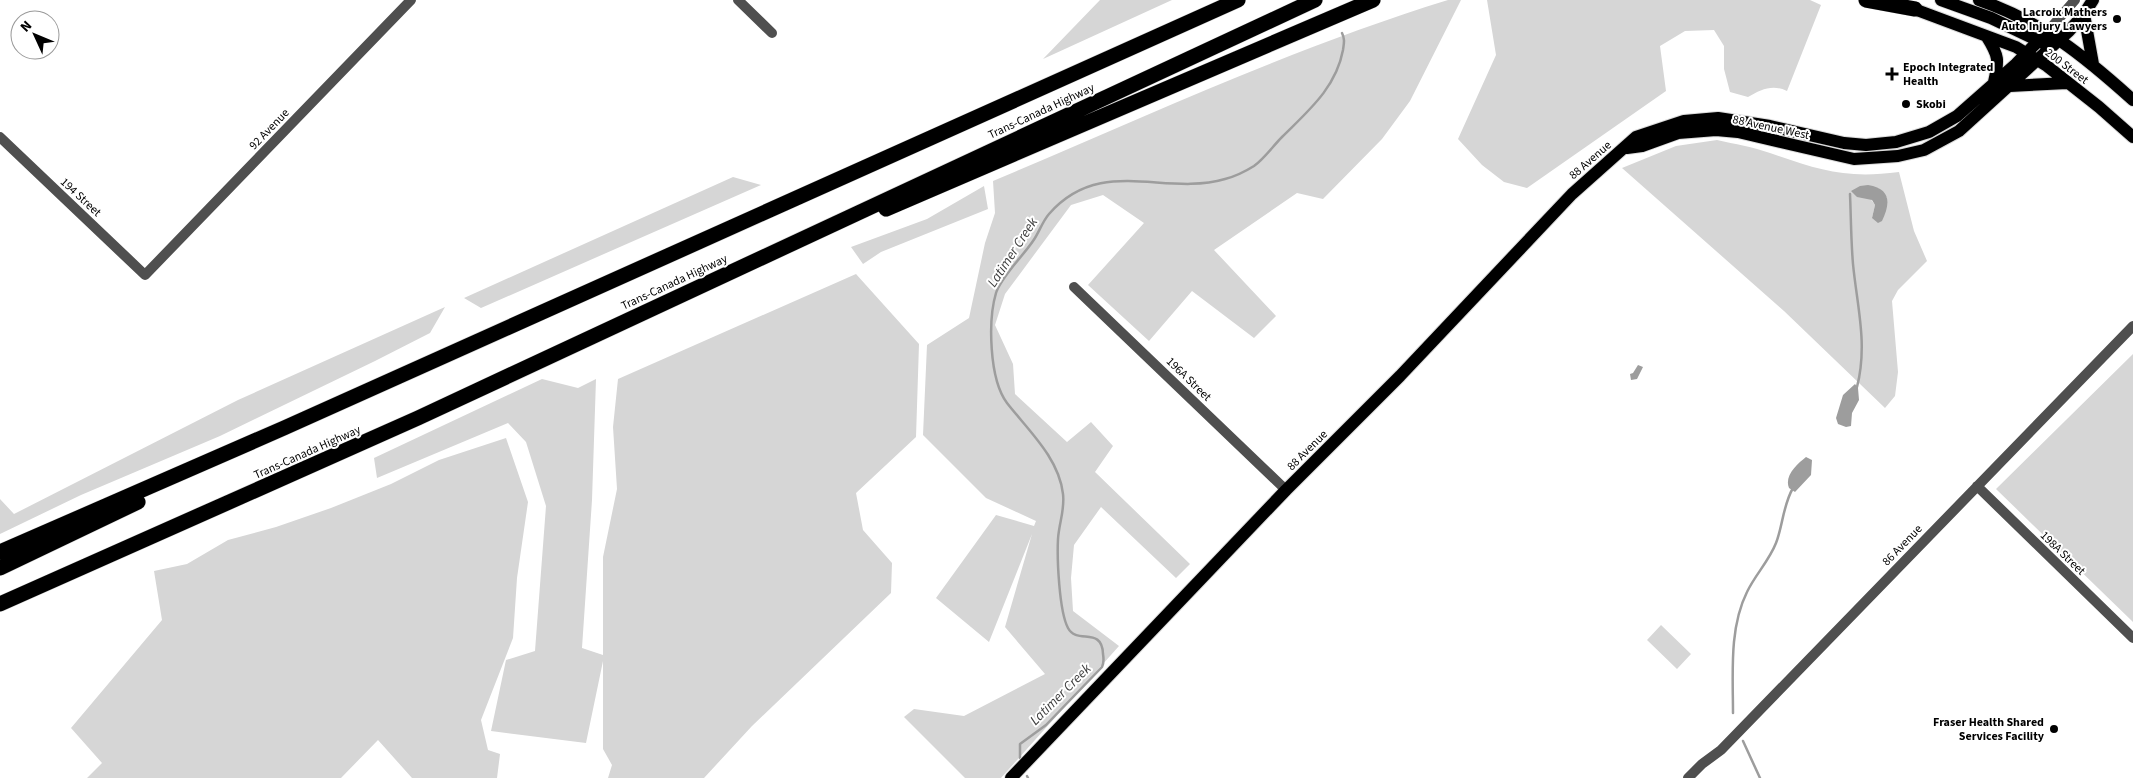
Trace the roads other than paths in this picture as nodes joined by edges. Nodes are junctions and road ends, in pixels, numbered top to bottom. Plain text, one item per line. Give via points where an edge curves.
1 (411, 0) edge
2 (738, 0) edge
3 (1230, 0) edge
4 (1238, 0) edge
5 (1315, 0) edge
6 (1373, 0) edge
7 (1866, 0) edge
8 (1892, 0) edge
9 (1941, 0) edge
10 (1979, 0) edge
11 (2075, 0) edge
12 (2093, 0) edge
13 (1915, 10) junction
14 (2084, 14) junction
15 (1184, 24) junction
16 (772, 33) dead end
17 (2043, 36) junction
18 (1987, 37) junction
19 (2056, 44) junction
20 (2032, 56) junction
21 (2093, 64) junction
22 (1994, 82) junction
23 (2068, 82) junction
24 (2010, 86) junction
25 (2133, 100) edge
26 (2133, 137) edge
27 (0, 138) edge
28 (1627, 148) junction
29 (786, 248) junction
30 (145, 275) joint
31 (1074, 287) dead end
32 (2133, 326) edge
33 (266, 436) junction
34 (1977, 486) junction
35 (1286, 490) junction
36 (0, 552) edge
37 (0, 568) edge
38 (0, 603) edge
39 (2133, 638) edge
40 (1011, 778) edge
41 (1688, 778) edge

1 - 30 street, 92 Avenue
2 - 16 street
3 - 15 highway
4 - 15 highway, Trans-Canada Highway
5 - 29 highway, Trans-Canada Highway
6 - 29 highway via 916,198
7 - 13 highway
8 - 13 main road, 200 Street
9 - 17 main road
10 - 17 main road, 200 Street
11 - 17 street, 88 Avenue West
12 - 14 main road, 88 Avenue West
13 - 18 main road, 200 Street
14 - 19 main road, 88 Avenue West
14 - 21 main road
15 - 33 highway, Trans-Canada Highway
17 - 19 main road, 200 Street
17 - 20 main road, 88 Avenue West
18 - 20 main road, 200 Street
18 - 22 main road via 1997,53
19 - 20 main road, 88 Avenue West
19 - 21 main road, 200 Street
20 - 22 main road, 88 Avenue West
20 - 23 main road, 200 Street
20 - 24 main road, 88 Avenue West
21 - 25 main road, 200 Street
22 - 28 main road, 88 Avenue West via 1957,116 1929,132 1896,142 1844,143 1744,121 1695,119 1652,130 1636,137
23 - 24 main road
23 - 26 main road, 200 Street
24 - 28 main road, 88 Avenue West via 1959,132 1924,150 1898,156 1854,159 1716,130 1678,133
27 - 30 street, 194 Street
28 - 35 main road, 88 Avenue via 1572,194 1400,376
29 - 38 highway, Trans-Canada Highway via 418,418
31 - 35 street, 196A Street
32 - 34 street, 86 Avenue
33 - 36 highway, Trans-Canada Highway
33 - 37 highway, Trans-Canada Highway via 175,484
34 - 39 street, 198A Street
34 - 41 street, 86 Avenue via 1722,750
35 - 40 main road, 88 Avenue

